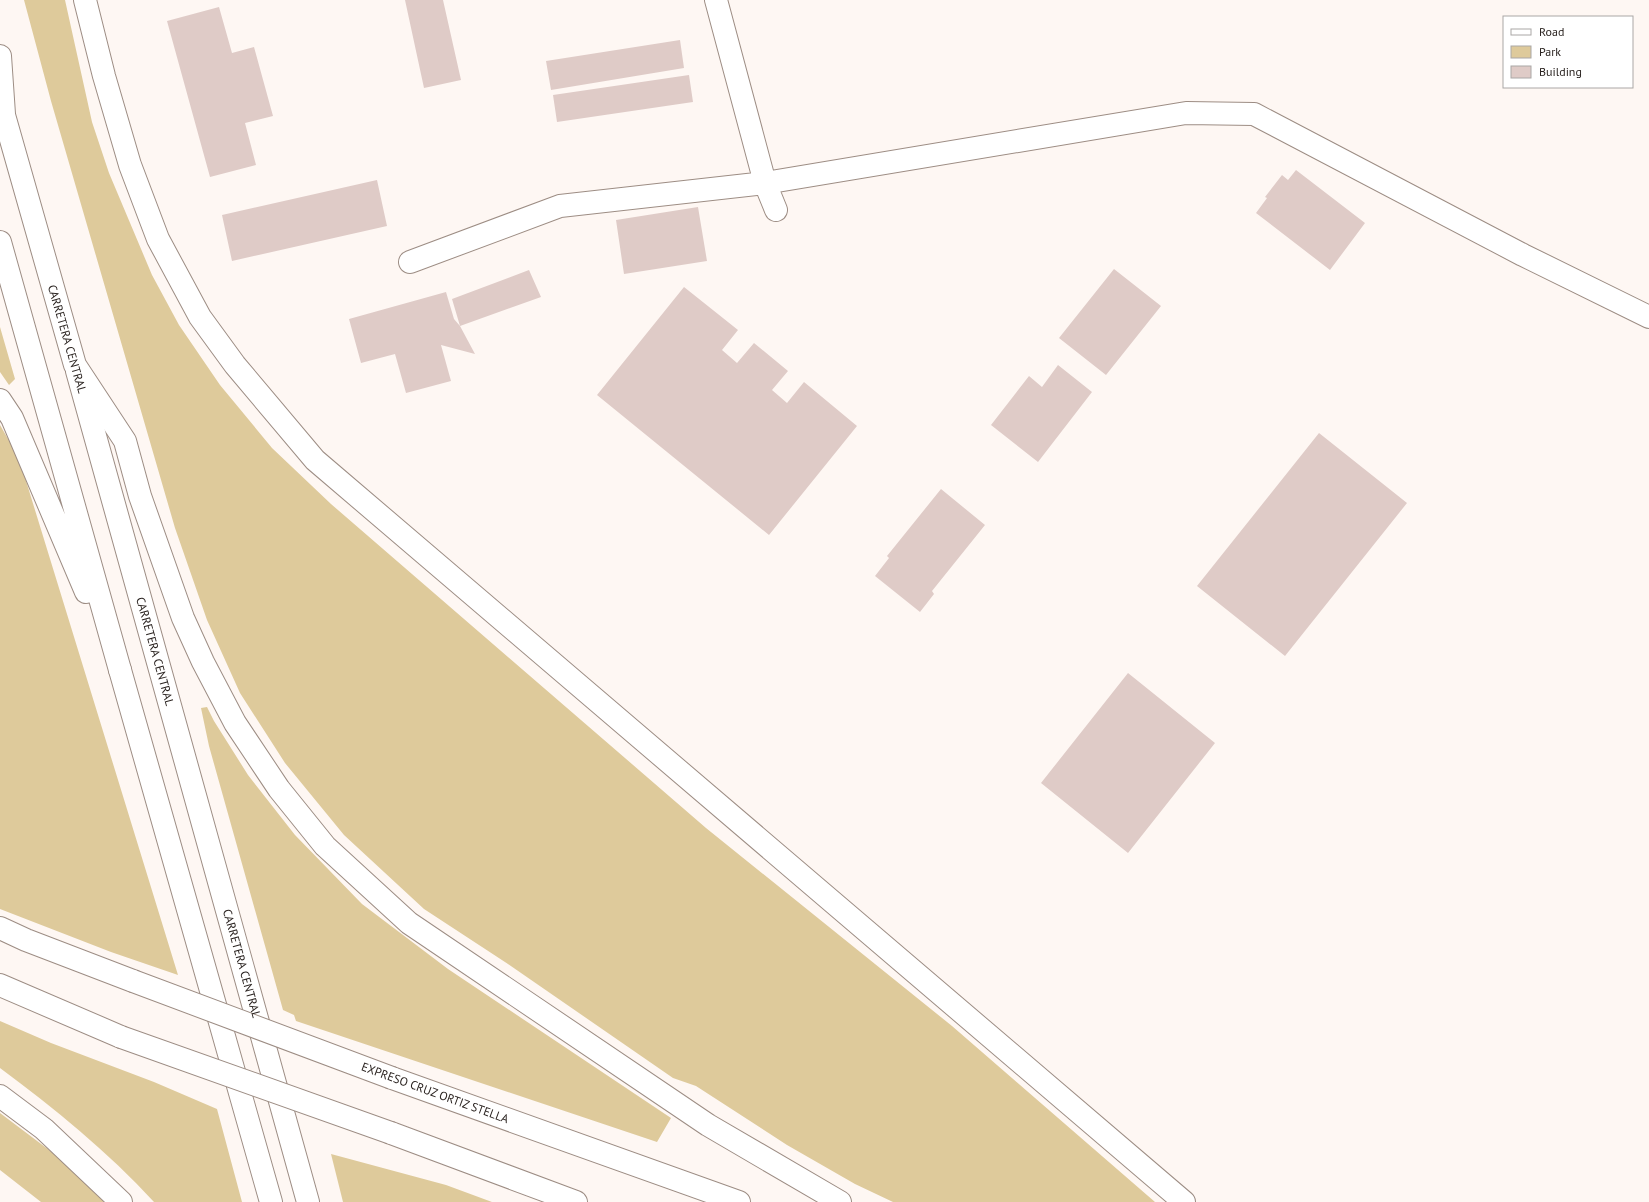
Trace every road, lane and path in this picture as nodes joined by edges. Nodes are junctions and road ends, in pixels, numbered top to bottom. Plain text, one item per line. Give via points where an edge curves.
1 (85, 0) edge
2 (716, 0) edge
3 (0, 56) edge
4 (2, 107) edge
5 (765, 183) junction
6 (776, 210) dead end
7 (0, 242) edge
8 (410, 262) dead end
9 (1649, 317) edge
10 (75, 365) junction
11 (0, 400) edge
12 (120, 670) junction
13 (0, 928) edge
14 (0, 985) edge
15 (0, 1096) edge
16 (121, 1202) edge
17 (271, 1202) edge
18 (308, 1202) edge
19 (576, 1202) edge
20 (739, 1202) edge
21 (840, 1202) edge
22 (1184, 1202) edge

1 - 22 main road via 130,164 158,239 200,317 234,365 315,460
2 - 5 main road
3 - 4 main road, CARRETERA CENTRAL
4 - 10 main road, CARRETERA CENTRAL
5 - 6 main road
5 - 8 main road via 560,206
5 - 9 main road via 1186,113 1254,114 1523,255
7 - 12 main road
10 - 18 main road, CARRETERA CENTRAL
10 - 21 main road via 126,441 145,511 183,618 234,723 279,789 324,846 409,922 708,1125
11 - 12 main road via 12,418
12 - 17 main road
13 - 20 main road, EXPRESO CRUZ ORTIZ STELLA, bridge via 392,1078
14 - 19 main road, bridge via 121,1037
15 - 16 main road via 44,1129

